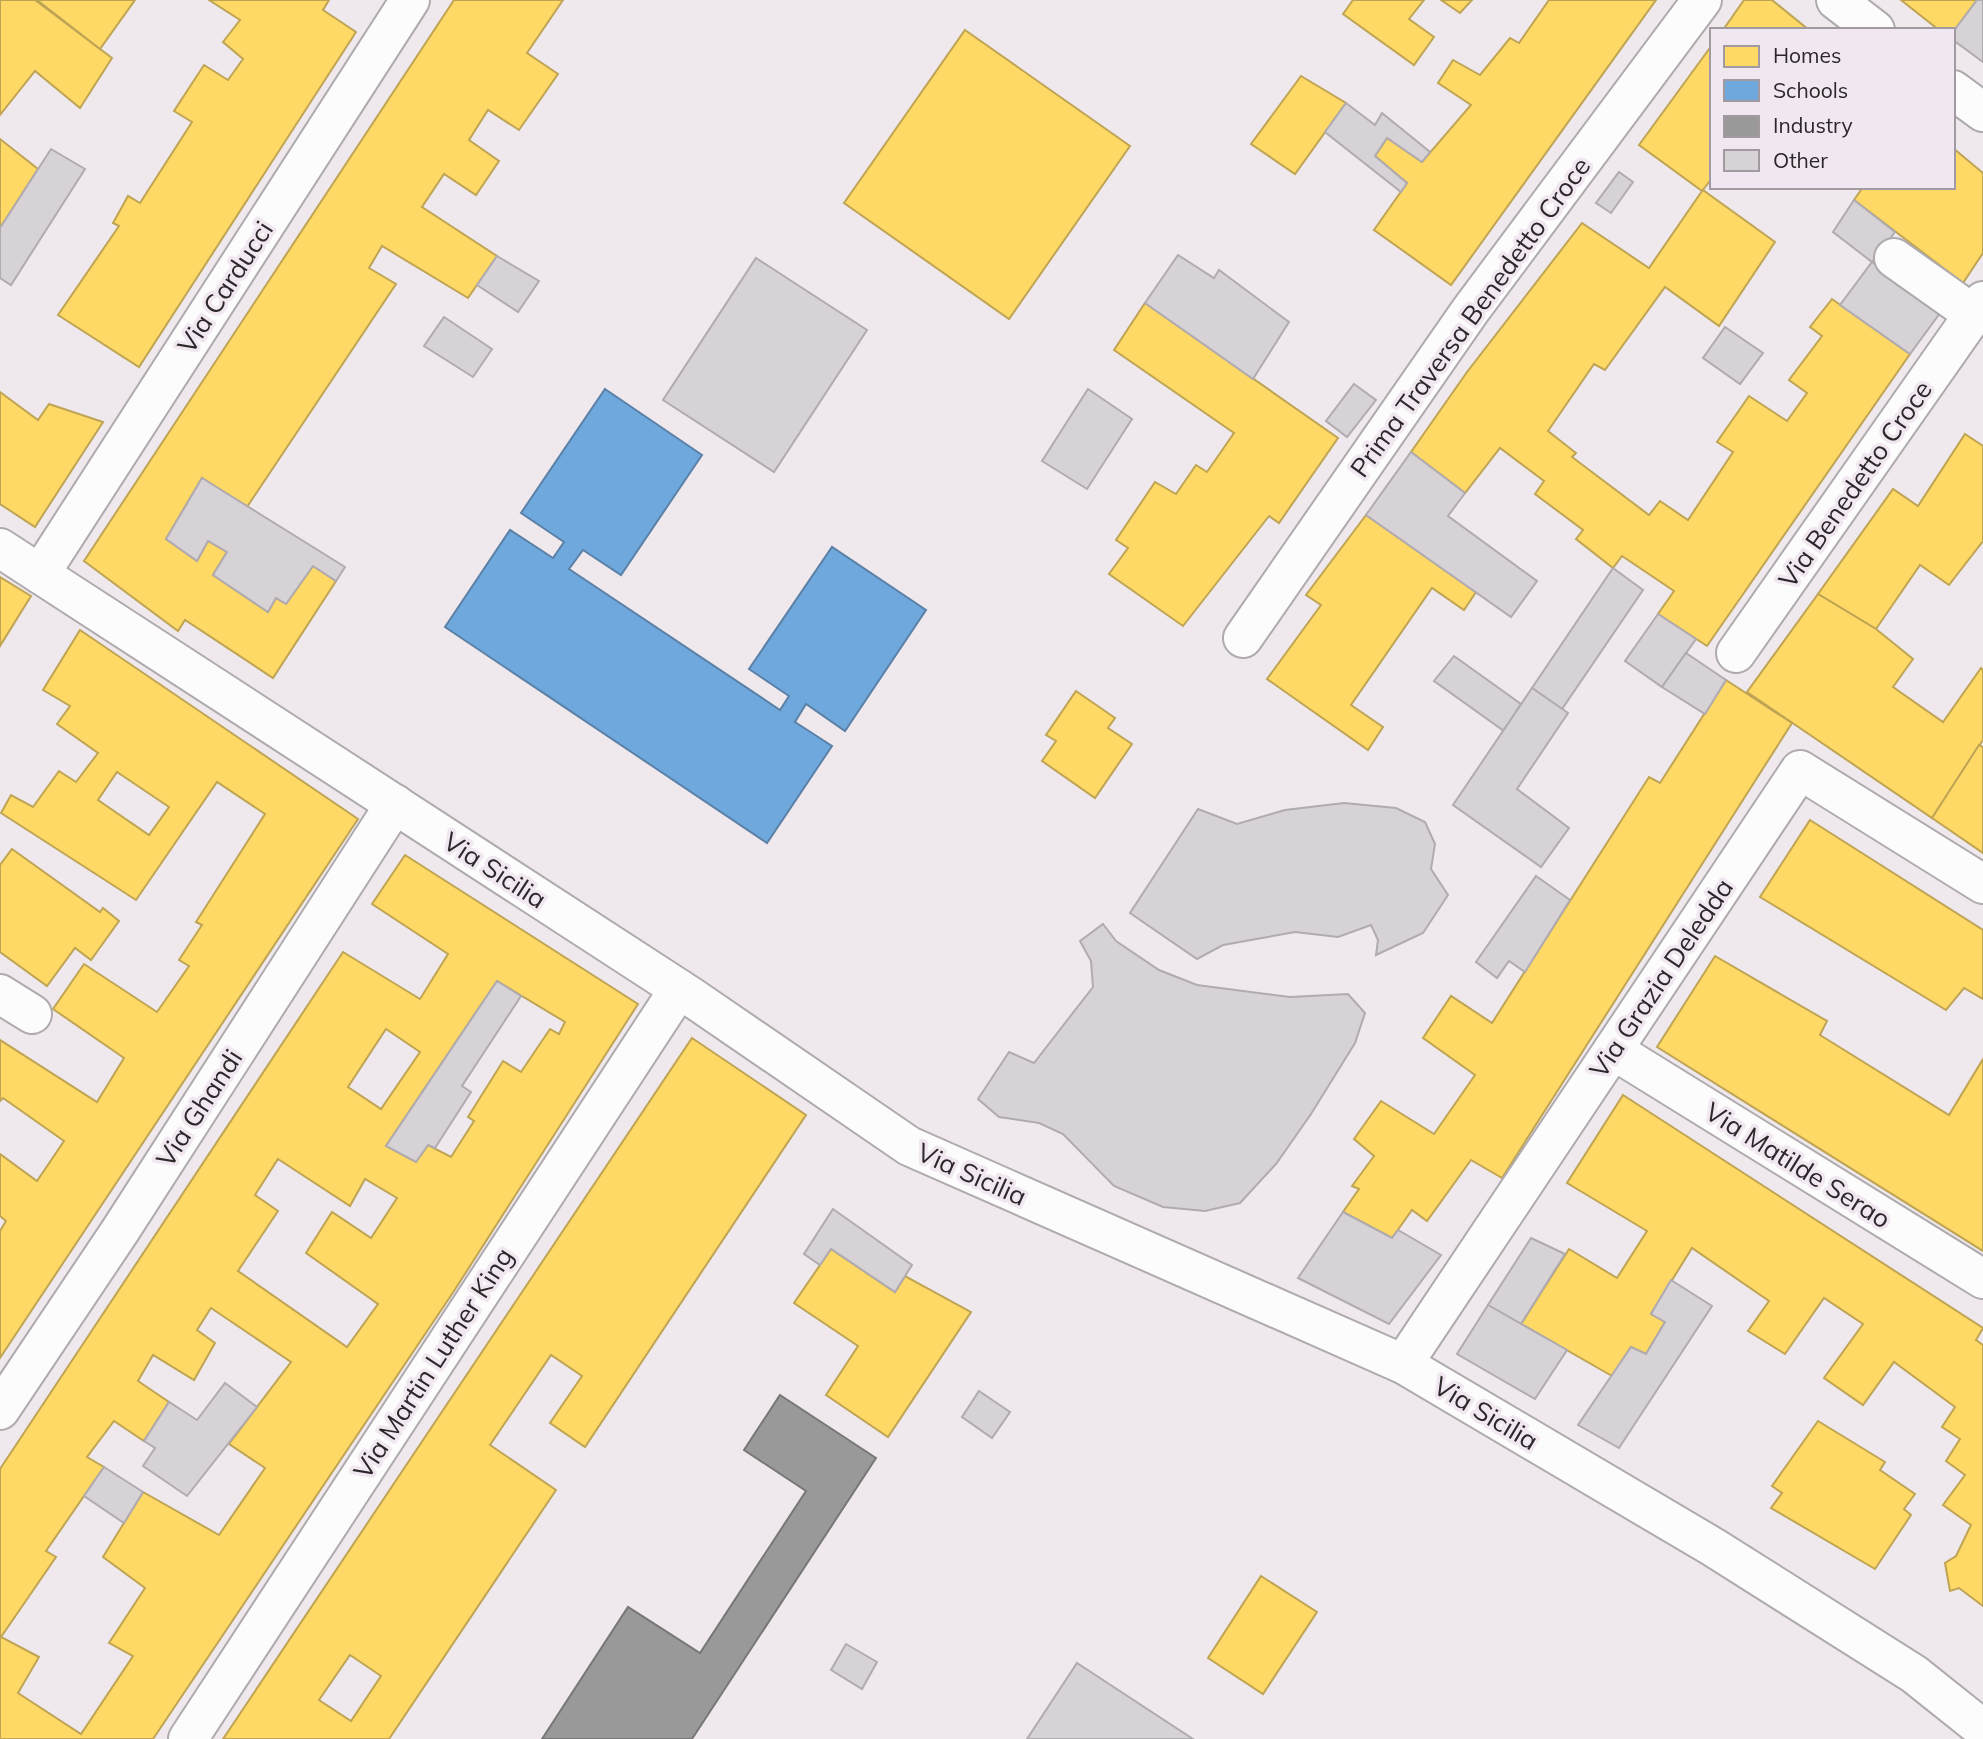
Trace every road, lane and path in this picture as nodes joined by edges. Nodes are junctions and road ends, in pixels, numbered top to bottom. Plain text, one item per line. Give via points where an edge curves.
1 (410, 0) edge
2 (1702, 0) edge
3 (1836, 0) edge
4 (1872, 28) edge
5 (1955, 91) edge
6 (1983, 112) edge
7 (1894, 258) dead end
8 (1978, 308) edge
9 (0, 548) edge
10 (40, 575) junction
11 (1243, 638) dead end
12 (1736, 653) dead end
13 (395, 804) junction
14 (1983, 884) edge
15 (679, 989) junction
16 (0, 994) edge
17 (32, 1014) dead end
18 (1613, 1049) junction
19 (1983, 1279) edge
20 (1403, 1364) junction
21 (0, 1410) edge
22 (1983, 1729) edge
23 (188, 1739) edge

1 - 10 street, Via Carducci
2 - 11 street, Prima Traversa Benedetto Croce via 1470,311
3 - 4 street
5 - 6 street
7 - 8 street, Via Benedetto Croce
8 - 12 street, Via Benedetto Croce
9 - 10 street, Via Sicilia
10 - 13 street, Via Sicilia
13 - 15 street, Via Sicilia
13 - 21 street, Via Ghandi
14 - 18 street, Via Grazia Deledda via 1800,770
15 - 20 street, Via Sicilia via 909,1146
15 - 23 street, Via Martin Luther King
16 - 17 street
18 - 19 street, Via Matilde Serao
18 - 20 street, Via Grazia Deledda
20 - 22 street, Via Sicilia via 1724,1554 1914,1674

